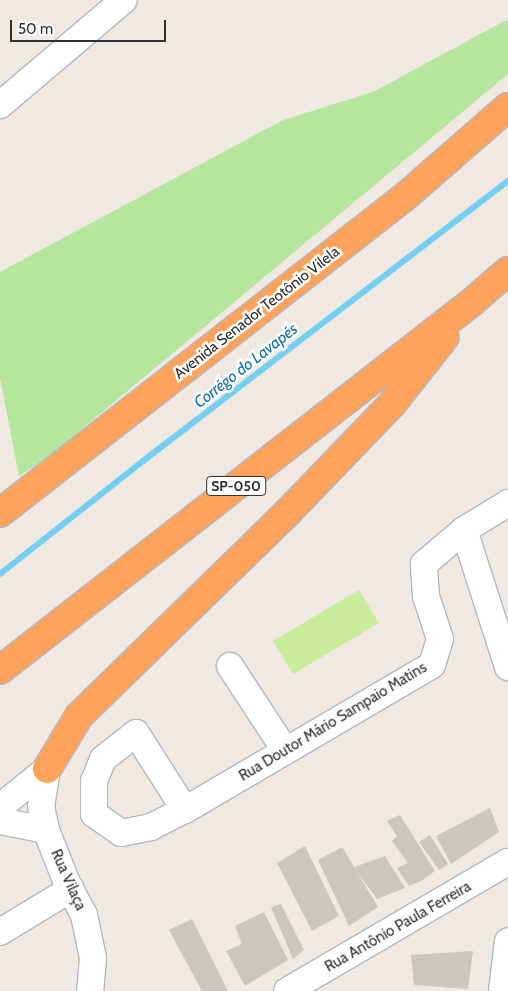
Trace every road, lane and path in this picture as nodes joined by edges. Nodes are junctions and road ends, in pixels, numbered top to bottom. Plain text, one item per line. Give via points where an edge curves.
1 (124, 0) edge
2 (0, 105) edge
3 (508, 107) edge
4 (508, 271) edge
5 (472, 302) junction
6 (508, 504) edge
7 (0, 512) edge
8 (464, 530) junction
9 (500, 613) edge
10 (230, 666) dead end
11 (508, 667) edge
12 (0, 670) edge
13 (285, 750) junction
14 (47, 769) junction
15 (0, 808) edge
16 (185, 810) dead end
17 (0, 821) edge
18 (46, 830) junction
19 (508, 862) edge
20 (71, 890) junction
21 (0, 932) edge
22 (508, 941) edge
23 (90, 991) edge
24 (287, 991) edge
25 (502, 991) edge

1 - 2 street
3 - 7 highway, Avenida Senador Teotônio Vilela via 407,195
4 - 5 highway, SP-050
5 - 12 highway, SP-050
5 - 14 highway via 392,404 282,518 79,716
6 - 8 street, Rua Doutor Mário Sampaio Matins
8 - 9 street
8 - 13 street, Rua Doutor Mário Sampaio Matins via 424,564 426,596 440,639 432,664
9 - 11 street
10 - 13 street
13 - 16 street, Rua Doutor Mário Sampaio Matins
14 - 15 street
14 - 18 street, Rua Vilaça via 41,806
17 - 18 street
18 - 20 street, Rua Vilaça
19 - 24 street, Rua Antônio Paula Ferreira
20 - 21 street
20 - 23 street, Rua Vilaça via 84,915 93,958
22 - 25 street

